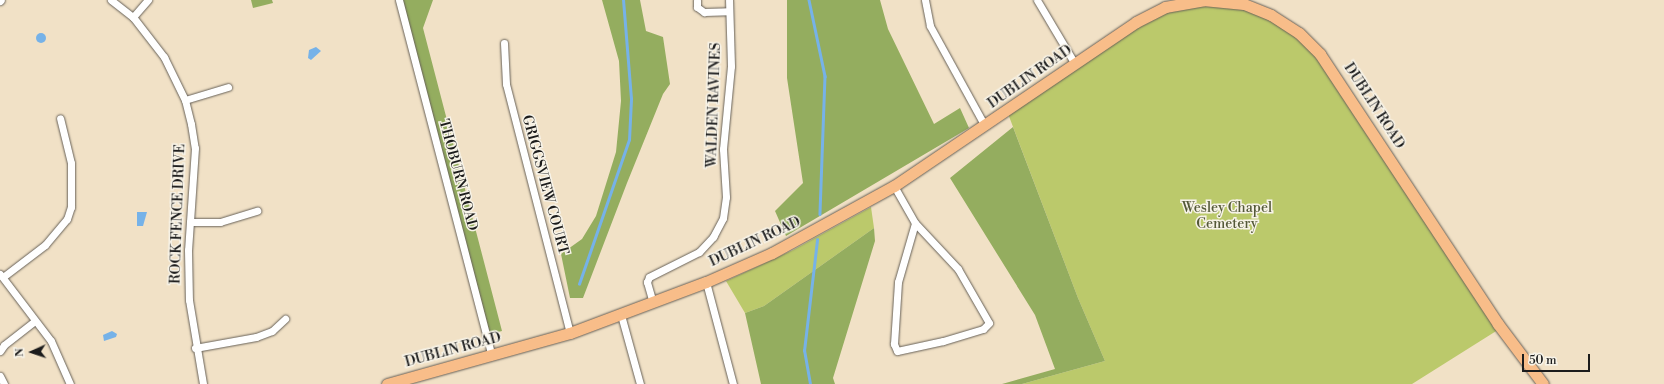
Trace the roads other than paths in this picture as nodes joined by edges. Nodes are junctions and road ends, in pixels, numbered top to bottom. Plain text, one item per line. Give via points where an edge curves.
1 (111, 0) edge
2 (148, 0) edge
3 (399, 0) edge
4 (697, 0) edge
5 (729, 0) edge
6 (925, 0) edge
7 (1037, 0) edge
8 (729, 11) junction
9 (133, 17) junction
10 (504, 43) dead end
11 (1075, 64) junction
12 (228, 87) dead end
13 (185, 100) junction
14 (60, 118) dead end
15 (985, 126) junction
16 (894, 186) junction
17 (257, 211) dead end
18 (190, 222) junction
19 (915, 223) junction
20 (1, 276) edge
21 (706, 282) junction
22 (653, 303) junction
23 (621, 315) junction
24 (285, 319) dead end
25 (35, 321) junction
26 (570, 333) junction
27 (195, 348) junction
28 (0, 351) edge
29 (492, 356) junction
30 (0, 376) edge
31 (4, 384) edge
32 (70, 384) edge
33 (203, 384) edge
34 (387, 384) edge
35 (640, 384) edge
36 (733, 384) edge
37 (1543, 384) edge

1 - 9 street, ROCK FENCE DRIVE
2 - 9 street
3 - 29 street, THOBURN ROAD
4 - 8 street via 697,7 704,12
5 - 8 street, WALDEN RAVINES
6 - 15 street via 930,26
7 - 11 street
8 - 22 street, WALDEN RAVINES via 731,66 723,149 726,197 723,218 713,237 699,252 649,277 647,282
9 - 13 street, ROCK FENCE DRIVE via 164,57
10 - 26 street, GRIGGSVIEW COURT via 506,84
11 - 15 main road, DUBLIN ROAD
11 - 37 main road, DUBLIN ROAD via 1136,22 1165,7 1184,2 1216,0 1244,4 1290,26 1308,41 1332,68 1498,324
12 - 13 street
13 - 18 street, ROCK FENCE DRIVE via 195,148
14 - 20 street via 71,163 71,207 67,219 46,245
15 - 16 main road, DUBLIN ROAD
16 - 19 street
16 - 21 main road, DUBLIN ROAD via 772,253
17 - 18 street via 220,222
18 - 27 street, ROCK FENCE DRIVE via 189,300
19 - 19 street via 958,268 989,320 989,326 901,351 895,349 898,282
20 - 25 street
21 - 22 main road, DUBLIN ROAD
21 - 36 street
22 - 23 main road, DUBLIN ROAD
23 - 26 main road, DUBLIN ROAD
23 - 35 street
24 - 27 street via 272,331 256,337
25 - 28 street
25 - 32 street via 56,351
26 - 29 main road, DUBLIN ROAD
27 - 33 street, ROCK FENCE DRIVE
29 - 34 main road, DUBLIN ROAD
30 - 31 street

